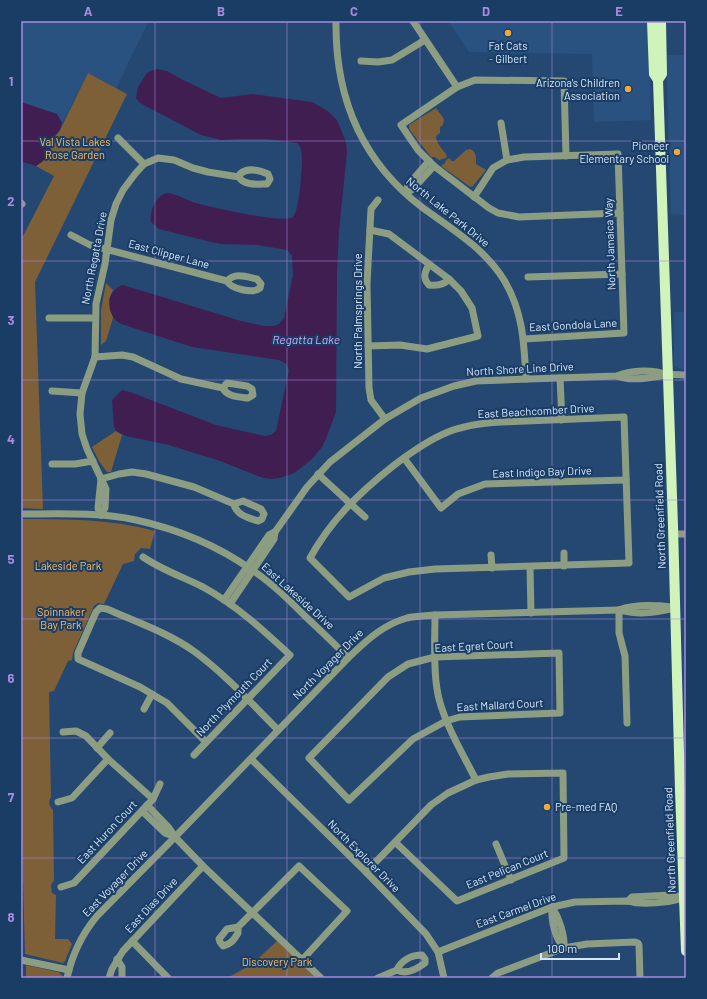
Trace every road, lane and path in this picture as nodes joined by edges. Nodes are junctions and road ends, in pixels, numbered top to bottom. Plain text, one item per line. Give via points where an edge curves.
1 (336, 21) edge
2 (413, 21) edge
3 (652, 21) edge
4 (661, 21) edge
5 (425, 40) junction
6 (657, 42) junction
7 (361, 61) dead end
8 (457, 87) junction
9 (501, 123) dead end
10 (118, 138) dead end
11 (566, 156) junction
12 (507, 160) junction
13 (144, 164) junction
14 (432, 164) junction
15 (239, 177) dead end
16 (406, 194) junction
17 (474, 197) junction
18 (378, 200) dead end
19 (620, 213) junction
20 (370, 230) junction
21 (71, 235) dead end
22 (106, 248) junction
23 (429, 264) junction
24 (622, 274) junction
25 (528, 277) dead end
26 (449, 279) junction
27 (227, 281) dead end
28 (49, 318) dead end
29 (95, 318) junction
30 (624, 333) joint
31 (524, 339) junction
32 (368, 346) junction
33 (95, 357) junction
34 (668, 374) junction
35 (686, 375) edge
36 (560, 378) junction
37 (526, 379) junction
38 (222, 388) dead end
39 (52, 391) dead end
40 (82, 393) junction
41 (385, 419) junction
42 (562, 420) junction
43 (404, 458) junction
44 (93, 461) junction
45 (52, 464) dead end
46 (318, 474) junction
47 (101, 479) junction
48 (626, 480) junction
49 (234, 504) dead end
50 (349, 504) junction
51 (21, 514) edge
52 (101, 515) junction
53 (364, 517) dead end
54 (674, 534) junction
55 (686, 534) edge
56 (564, 553) dead end
57 (491, 555) dead end
58 (143, 557) dead end
59 (564, 566) junction
60 (530, 567) junction
61 (250, 568) junction
62 (492, 568) junction
63 (227, 602) junction
64 (675, 608) junction
65 (619, 610) junction
66 (531, 613) junction
67 (435, 615) junction
68 (435, 657) junction
69 (348, 658) junction
70 (152, 694) junction
71 (247, 700) junction
72 (144, 709) dead end
73 (560, 713) joint
74 (446, 721) junction
75 (627, 723) dead end
76 (278, 730) junction
77 (62, 732) dead end
78 (110, 733) dead end
79 (206, 742) junction
80 (97, 748) junction
81 (684, 749) edge
82 (194, 755) dead end
83 (251, 759) junction
84 (108, 760) junction
85 (476, 780) junction
86 (160, 784) dead end
87 (153, 799) junction
88 (349, 800) joint
89 (58, 802) dead end
90 (144, 808) junction
91 (175, 837) junction
92 (395, 842) junction
93 (496, 844) dead end
94 (203, 866) junction
95 (366, 872) junction
96 (511, 880) junction
97 (61, 887) dead end
98 (684, 898) junction
99 (552, 908) junction
100 (252, 913) junction
101 (238, 927) dead end
102 (686, 934) edge
103 (686, 941) edge
104 (132, 942) junction
105 (564, 948) junction
106 (686, 951) edge
107 (438, 952) junction
108 (117, 959) junction
109 (21, 960) edge
110 (302, 960) junction
111 (69, 970) junction
112 (397, 970) dead end
113 (67, 978) edge
114 (109, 978) edge
115 (122, 978) edge
116 (168, 978) edge
117 (321, 978) edge
118 (378, 978) edge
119 (444, 978) edge
120 (492, 978) edge
121 (640, 978) edge

1 - 16 street, North Lake Park Drive via 338,68 352,117 362,138 386,174
2 - 5 street
3 - 6 main road, North Greenfield Road
4 - 6 main road, North Greenfield Road
5 - 7 street via 392,60
5 - 8 street
6 - 34 main road, North Greenfield Road via 662,74 658,80
8 - 11 street via 474,80 564,81
8 - 14 street via 401,125 418,150
9 - 12 street
10 - 13 street
11 - 12 street
11 - 19 street, North Jamaica Way via 618,154
12 - 17 street via 493,168
13 - 15 street via 158,158 168,158 208,172
13 - 22 street, North Regatta Drive via 123,190 116,204
14 - 16 street via 414,189
14 - 17 street
16 - 31 street, North Lake Park Drive via 474,245 493,265 516,304
17 - 19 street via 498,213 519,217
18 - 20 street, North Palmsprings Drive via 371,209
19 - 24 street, North Jamaica Way
20 - 23 street via 389,234
20 - 32 street, North Palmsprings Drive
21 - 22 street, East Clipper Lane via 90,245
22 - 27 street, East Clipper Lane
22 - 29 street, North Regatta Drive
23 - 26 street
23 - 26 street via 424,276 429,285 446,283
24 - 25 street
24 - 30 street, North Jamaica Way
26 - 32 street via 461,290 472,308 478,336 427,349 400,345
28 - 29 street
29 - 33 street, North Regatta Drive
30 - 31 street, East Gondola Lane
31 - 37 street, North Lake Park Drive
32 - 41 street, North Palmsprings Drive via 370,394 374,406
33 - 38 street via 133,357 181,379
33 - 40 street, North Regatta Drive
34 - 35 street, North Shore Line Drive
34 - 36 street, North Shore Line Drive via 657,371 626,372 617,376
34 - 54 main road, North Greenfield Road
36 - 37 street, North Shore Line Drive
36 - 42 street
37 - 41 street, North Shore Line Drive via 476,381 454,386 420,398
39 - 40 street
40 - 44 street, North Regatta Drive via 82,434
41 - 46 street, North Shore Line Drive
42 - 43 street, East Beachcomber Drive via 501,422 464,427 447,432
42 - 48 street, East Beachcomber Drive via 624,417
43 - 48 street, East Indigo Bay Drive via 441,508 458,494 485,484
43 - 50 street, East Beachcomber Drive via 365,488
44 - 45 street
44 - 47 street, North Regatta Drive
46 - 50 street
46 - 61 street, North Shore Line Drive via 275,532 274,539
47 - 49 street via 132,472 146,474 194,487
47 - 52 street, North Regatta Drive via 106,493 105,508
48 - 59 street via 629,564
50 - 53 street
50 - 62 street, East Beachcomber Drive via 324,535 310,558 349,597 384,578 409,572
51 - 52 street, East Lakeside Drive
52 - 61 street, East Lakeside Drive via 135,520 180,533 209,545
54 - 55 street
54 - 64 main road, North Greenfield Road
56 - 59 street
57 - 62 street
58 - 63 street
59 - 60 street
60 - 62 street
60 - 66 street
61 - 63 street, North Shore Line Drive
61 - 69 street, East Lakeside Drive via 289,600
63 - 71 street, North Plymouth Court via 252,620 290,655
64 - 65 street, North Voyager Drive via 629,606
64 - 81 main road, North Greenfield Road
65 - 66 street, North Voyager Drive
65 - 75 street via 619,632 625,656
66 - 67 street, North Voyager Drive
67 - 68 street
67 - 69 street, North Voyager Drive via 408,618 390,624 376,632
68 - 73 street, East Egret Court via 559,653
68 - 74 street via 437,690
68 - 88 street, East Egret Court via 408,664 388,677 309,758
69 - 76 street, North Voyager Drive
70 - 71 street via 78,659 78,653 100,608 171,638 194,652 222,674
70 - 72 street
70 - 79 street via 167,703
71 - 76 street
71 - 79 street, North Plymouth Court
73 - 74 street, East Mallard Court via 460,717
74 - 85 street
74 - 88 street, East Mallard Court via 413,739
76 - 83 street, North Voyager Drive
77 - 80 street via 76,731 86,736
78 - 80 street
79 - 82 street, North Plymouth Court
80 - 84 street
81 - 98 main road, North Greenfield Road
83 - 91 street, North Voyager Drive
83 - 95 street, North Explorer Drive
84 - 87 street
84 - 89 street via 72,798
85 - 92 street via 448,793 431,805
85 - 96 street, East Pelican Court via 508,774 563,773 564,858
86 - 87 street, East Huron Court
87 - 90 street, East Huron Court
90 - 91 street via 165,833
90 - 97 street, East Huron Court via 74,882
91 - 94 street
91 - 111 street, East Voyager Drive via 97,916 79,943
92 - 95 street
92 - 96 street, East Pelican Court via 457,901
93 - 96 street
94 - 100 street
94 - 104 street, East Dias Drive
95 - 107 street, North Explorer Drive via 426,934
98 - 99 street, East Carmel Drive via 671,895 632,897 628,901 575,902
98 - 102 main road, North Greenfield Road
99 - 105 street via 556,913
99 - 107 street, East Carmel Drive
100 - 101 street
100 - 110 street
100 - 110 street via 299,866 347,911
102 - 103 main road, North Greenfield Road
103 - 106 main road, North Greenfield Road
104 - 108 street, East Dias Drive
104 - 116 street
105 - 120 street via 498,973
105 - 121 street via 587,944 638,943
107 - 119 street, North Explorer Drive
108 - 114 street, East Dias Drive
108 - 115 street via 122,967
109 - 111 street
110 - 117 street
111 - 113 street
112 - 118 street

